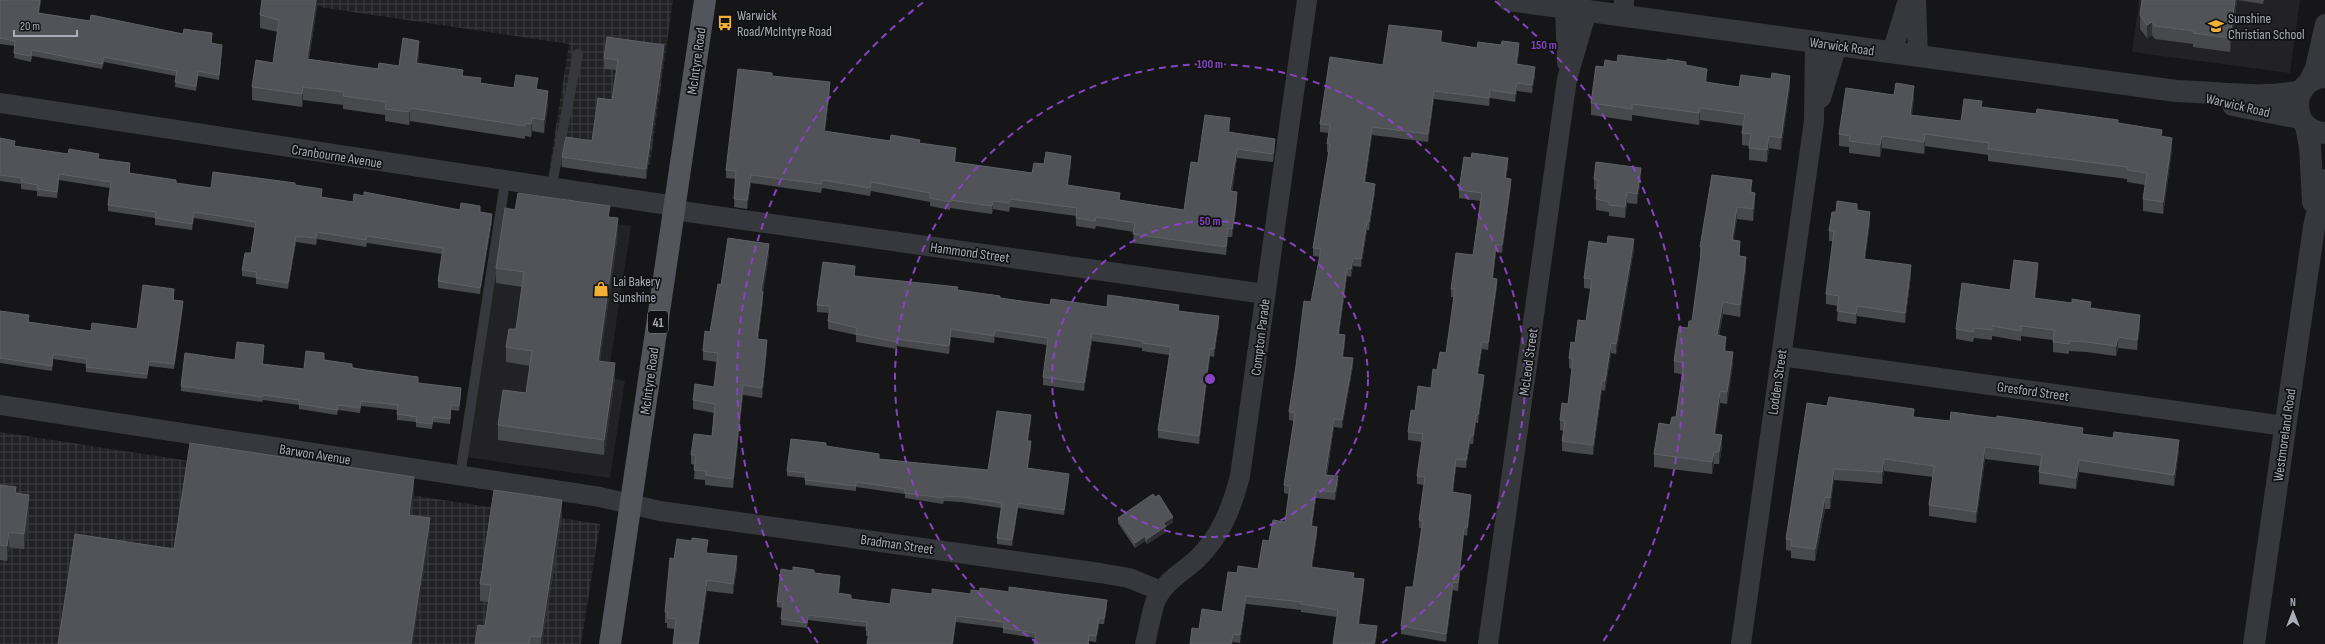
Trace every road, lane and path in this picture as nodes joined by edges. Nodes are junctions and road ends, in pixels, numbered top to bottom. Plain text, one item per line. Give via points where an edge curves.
1 (705, 0) edge
2 (1307, 0) edge
3 (1508, 0) edge
4 (1908, 0) edge
5 (1916, 0) edge
6 (1565, 8) junction
7 (1596, 8) edge
8 (1624, 8) edge
9 (2325, 24) edge
10 (1815, 42) junction
11 (1837, 45) junction
12 (1892, 53) junction
13 (578, 54) dead end
14 (1918, 56) junction
15 (1567, 79) junction
16 (2311, 84) edge
17 (2176, 91) junction
18 (0, 103) edge
19 (1814, 121) junction
20 (2310, 126) edge
21 (2325, 180) edge
22 (505, 182) junction
23 (552, 189) junction
24 (675, 208) junction
25 (2314, 227) junction
26 (1265, 294) junction
27 (1781, 356) junction
28 (0, 405) edge
29 (2285, 426) junction
30 (460, 476) junction
31 (630, 504) junction
32 (1161, 591) junction
33 (610, 644) edge
34 (1145, 644) edge
35 (1488, 644) edge
36 (1741, 644) edge
37 (2254, 644) edge

1 - 24 main road, McIntyre Road / 41
2 - 26 street, Compton Parade
3 - 6 street, Warwick Road
4 - 12 street
5 - 14 street
6 - 7 street, Warwick Road
6 - 15 street, McLeod Street
7 - 8 street, Warwick Road
7 - 15 street, McLeod Street
8 - 10 street, Warwick Road
9 - 16 street
10 - 11 street, Warwick Road
10 - 19 street, Lodden Street
11 - 12 street, Warwick Road
11 - 19 street, Lodden Street
12 - 14 street, Warwick Road
13 - 23 lane
14 - 17 street, Warwick Road
15 - 35 street, McLeod Street
16 - 17 street, Warwick Road via 2277,96
16 - 20 street, Westmoreland Road via 2297,109
17 - 20 street, Warwick Road
18 - 22 street, Cranbourne Avenue
19 - 27 street, Lodden Street
20 - 25 street, Westmoreland Road
21 - 25 street, Westmoreland Road
22 - 23 street, Cranbourne Avenue
22 - 30 lane
23 - 24 street, Cranbourne Avenue
24 - 26 street, Hammond Street
24 - 31 main road, McIntyre Road / 41
25 - 29 street, Westmoreland Road
26 - 32 street, Compton Parade via 1244,455 1235,496 1210,545
27 - 29 street, Gresford Street
27 - 36 street, Lodden Street
28 - 30 street, Barwon Avenue
29 - 37 street, Westmoreland Road
30 - 31 street, Barwon Avenue
31 - 32 street, Bradman Street via 660,511 1100,573 1129,578
31 - 33 main road, McIntyre Road / 41
32 - 34 street, Compton Parade via 1156,600

